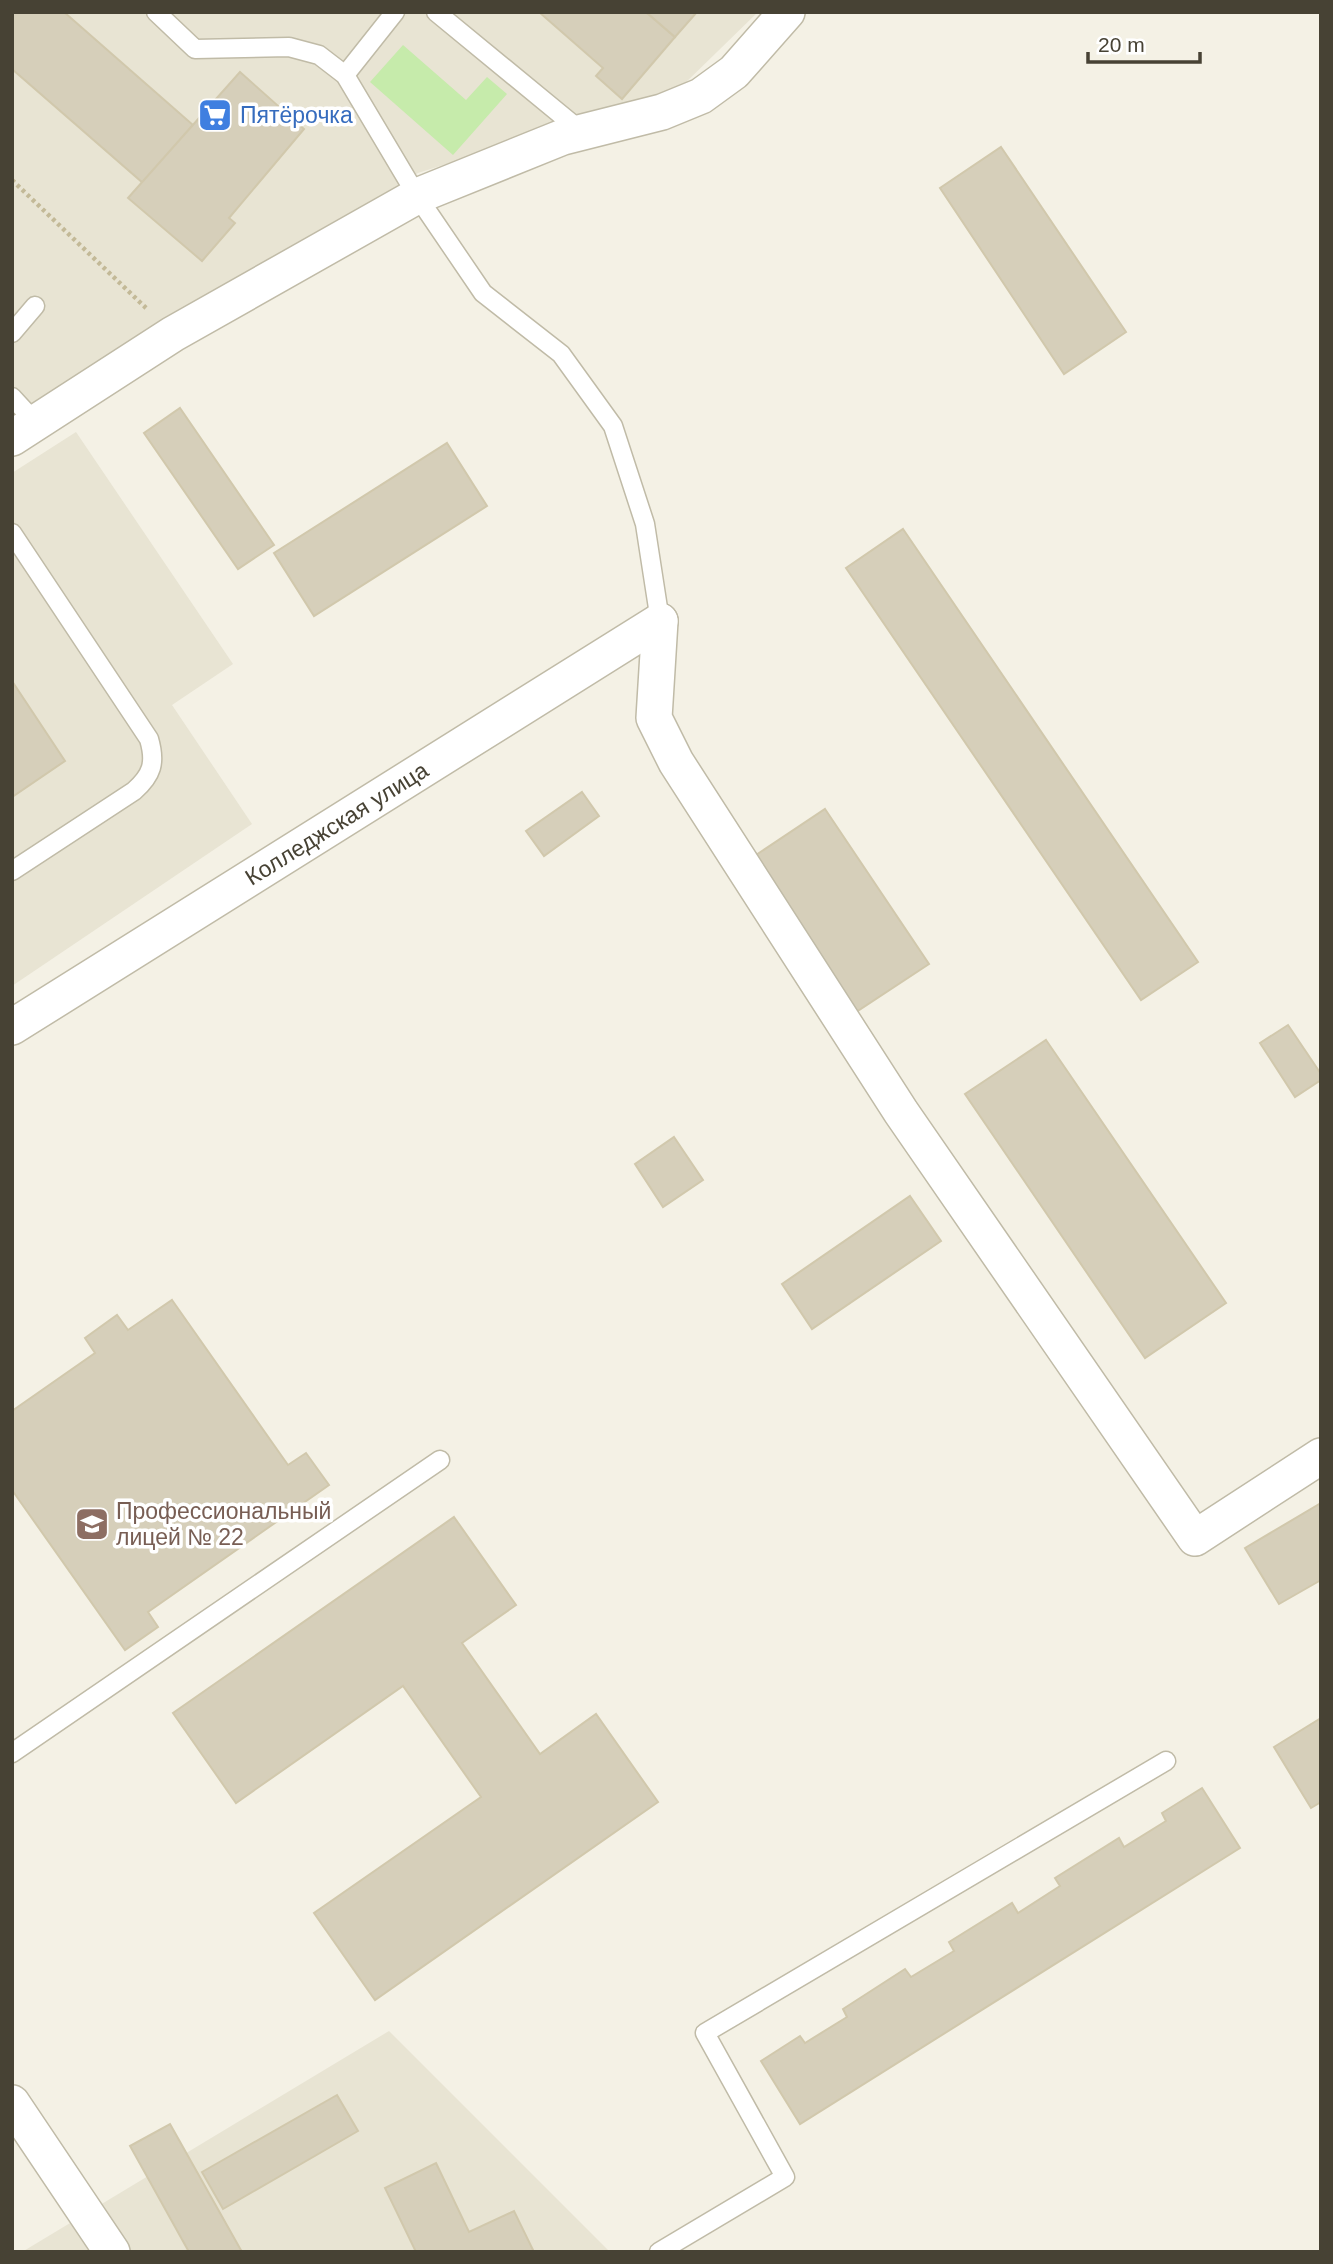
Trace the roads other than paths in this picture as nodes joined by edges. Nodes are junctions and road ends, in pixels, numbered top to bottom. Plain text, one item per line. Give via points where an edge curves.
1 (156, 12) edge
2 (396, 12) edge
3 (436, 12) edge
4 (788, 12) edge
5 (345, 75) junction
6 (582, 132) junction
7 (417, 197) junction
8 (35, 306) dead end
9 (12, 332) edge
10 (12, 397) edge
11 (24, 430) edge
12 (12, 533) edge
13 (660, 621) junction
14 (12, 871) edge
15 (12, 1027) edge
16 (1321, 1456) edge
17 (440, 1460) dead end
18 (12, 1753) edge
19 (1166, 1761) dead end
20 (12, 2104) edge
21 (111, 2252) edge
22 (659, 2252) edge

1 - 5 lane via 195,49 289,47 319,55
2 - 5 lane
3 - 6 lane
4 - 6 street via 734,72 701,96 662,112
5 - 7 lane
6 - 7 street
7 - 11 street via 173,334
7 - 13 lane via 483,293 561,354 613,426 645,524
8 - 9 lane
10 - 11 lane
12 - 14 lane via 149,739 154,756 149,777 134,791
13 - 15 street, Колледжская улица
13 - 16 street via 654,718 676,762 901,1112 1195,1538
17 - 18 lane
19 - 22 lane via 705,2033 785,2177
20 - 21 street

